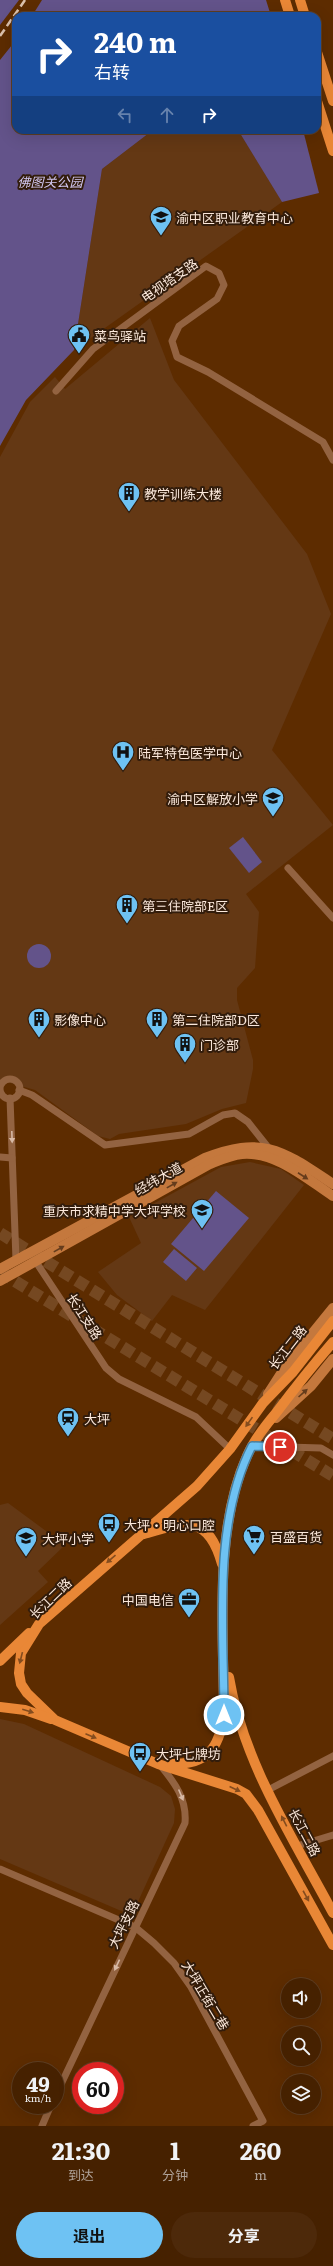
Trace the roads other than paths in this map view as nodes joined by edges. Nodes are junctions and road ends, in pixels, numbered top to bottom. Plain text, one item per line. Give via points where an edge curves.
1 (285, 0) edge
2 (300, 0) edge
3 (289, 12) edge
4 (304, 12) edge
5 (321, 64) edge
6 (333, 101) edge
7 (321, 114) edge
8 (333, 151) edge
9 (56, 391) dead end
10 (333, 460) edge
11 (288, 868) dead end
12 (333, 918) edge
13 (19, 1090) junction
14 (10, 1098) junction
15 (268, 1148) junction
16 (0, 1158) edge
17 (12, 1158) junction
18 (279, 1162) junction
19 (333, 1184) edge
20 (333, 1196) edge
21 (16, 1260) junction
22 (36, 1262) junction
23 (0, 1269) edge
24 (0, 1282) edge
25 (333, 1308) edge
26 (333, 1321) edge
27 (333, 1342) edge
28 (333, 1359) edge
29 (263, 1403) junction
30 (264, 1429) junction
31 (252, 1446) junction
32 (230, 1449) junction
33 (333, 1455) edge
34 (141, 1534) junction
35 (224, 1570) junction
36 (39, 1624) junction
37 (224, 1648) junction
38 (2, 1655) edge
39 (0, 1707) edge
40 (55, 1720) junction
41 (333, 1756) edge
42 (158, 1764) junction
43 (268, 1790) junction
44 (333, 1835) edge
45 (297, 1846) junction
46 (0, 1869) edge
47 (333, 1913) edge
48 (135, 1927) junction
49 (333, 1945) edge
50 (64, 2078) edge
51 (47, 2114) edge
52 (42, 2126) edge
53 (253, 2126) edge

1 - 3 main road
2 - 4 main road
5 - 6 main road
7 - 8 main road
9 - 10 street, 电视塔支路 via 93,349 206,266 219,274 224,285 217,299 179,326 172,341 177,357 208,372 323,442
11 - 12 street
13 - 14 street via 16,1096
13 - 14 street via 16,1081 4,1081 0,1086 1,1092
13 - 15 street via 32,1095 105,1146 189,1134 229,1113 248,1122
14 -> 17 street
15 - 18 street
15 - 19 main road, 经纬大道 via 296,1160
15 - 21 main road, 经纬大道 via 241,1147 205,1158
16 - 17 street
17 - 21 street
18 -> 20 main road, 经纬大道
22 -> 18 main road, 经纬大道 via 210,1164 242,1154 256,1154
21 - 23 main road, 经纬大道
22 - 24 main road, 经纬大道
22 - 32 street, 长江支路 via 97,1357 119,1379 196,1417
25 - 29 main road, 长江二路 via 286,1366
26 - 29 main road, 长江二路 via 293,1372
27 - 30 main road, 长江二路
30 -> 28 main road, 长江二路 via 311,1386
29 -> 32 main road, 长江二路
30 - 31 main road, 长江二路
31 - 33 street via 321,1448
31 - 35 main road, 长江二路 via 238,1479 227,1536
32 - 34 main road, 长江二路 via 197,1486
34 - 35 main road, 长江二路 via 172,1526 197,1526 209,1533 217,1544
34 -> 36 main road, 长江二路
35 - 37 main road, 长江二路
36 - 38 main road
36 -> 40 main road, 长江二路 via 21,1653 19,1673 27,1693
37 - 42 main road, 长江二路 via 224,1715 222,1729 214,1747 200,1760
37 - 43 main road, 长江二路 via 238,1716
39 -> 40 main road via 25,1710
40 -> 42 main road, 长江二路
41 - 43 street
42 -> 48 street, 大坪支路 via 180,1793 185,1813 184,1823
42 -> 49 main road, 长江二路 via 228,1785 246,1794 258,1810
45 -> 43 main road, 长江二路
44 - 45 street
45 - 47 main road, 长江二路
46 - 48 street, 大坪正街二巷
48 -> 50 street, 大坪支路
48 - 53 street, 大坪正街二巷 via 174,1963 191,1987 263,2121
51 - 52 street

